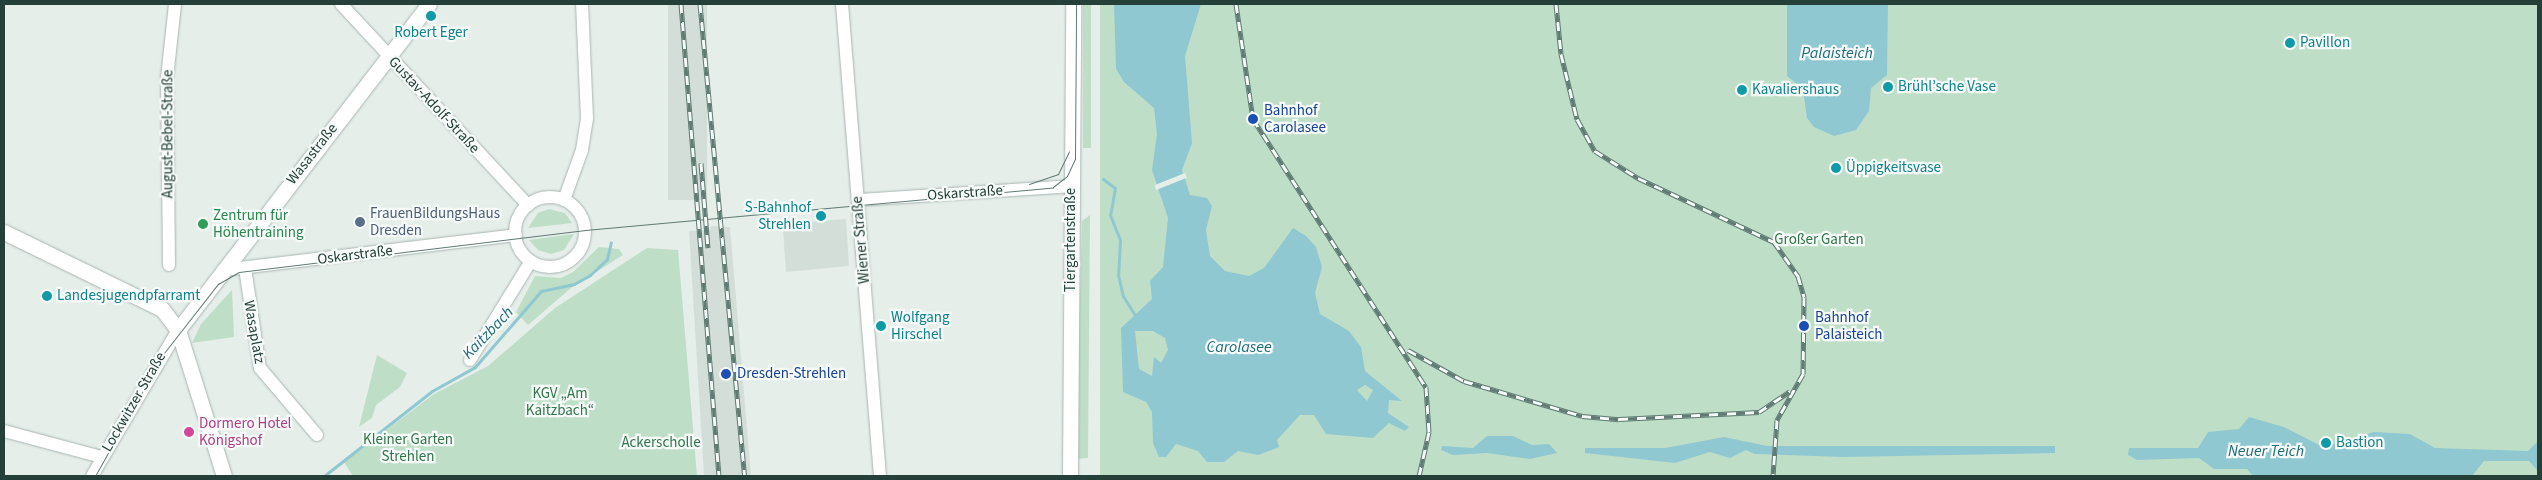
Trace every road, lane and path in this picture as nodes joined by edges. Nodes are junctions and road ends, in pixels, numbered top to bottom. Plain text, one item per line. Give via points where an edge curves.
1 (175, 4) edge
2 (341, 4) edge
3 (429, 4) edge
4 (582, 4) edge
5 (842, 4) edge
6 (1073, 4) edge
7 (388, 56) junction
8 (1072, 186) junction
9 (564, 200) junction
10 (858, 200) junction
11 (528, 206) junction
12 (4, 232) edge
13 (516, 236) junction
14 (531, 261) junction
15 (169, 265) dead end
16 (245, 268) junction
17 (223, 270) junction
18 (178, 330) junction
19 (470, 360) dead end
20 (4, 431) edge
21 (317, 435) dead end
22 (102, 457) junction
23 (92, 476) edge
24 (224, 476) edge
25 (880, 476) edge
26 (1070, 476) edge

1 - 15 street, August-Bebel-Straße via 167,78
2 - 7 street, Gustav-Adolf-Straße
3 - 7 street, Wasastraße
4 - 9 street via 587,118 582,150
5 - 10 street, Wiener Straße
6 - 8 street, Tiergartenstraße
7 - 11 street, Gustav-Adolf-Straße
7 - 17 street, Wasastraße
8 - 10 street, Oskarstraße
8 - 26 street, Tiergartenstraße
9 - 11 street via 545,197
9 - 14 street via 584,223 580,251 563,264
10 - 25 street, Wiener Straße
11 - 13 street via 517,222
12 - 18 street via 156,305
13 - 14 street
13 - 16 street, Oskarstraße
14 - 19 street
16 - 17 street, Oskarstraße
16 - 21 street, Wasaplatz via 257,361
17 - 18 street, Wasastraße
18 - 22 street, Lockwitzer Straße
18 - 24 street
20 - 22 street
22 - 23 street, Lockwitzer Straße

